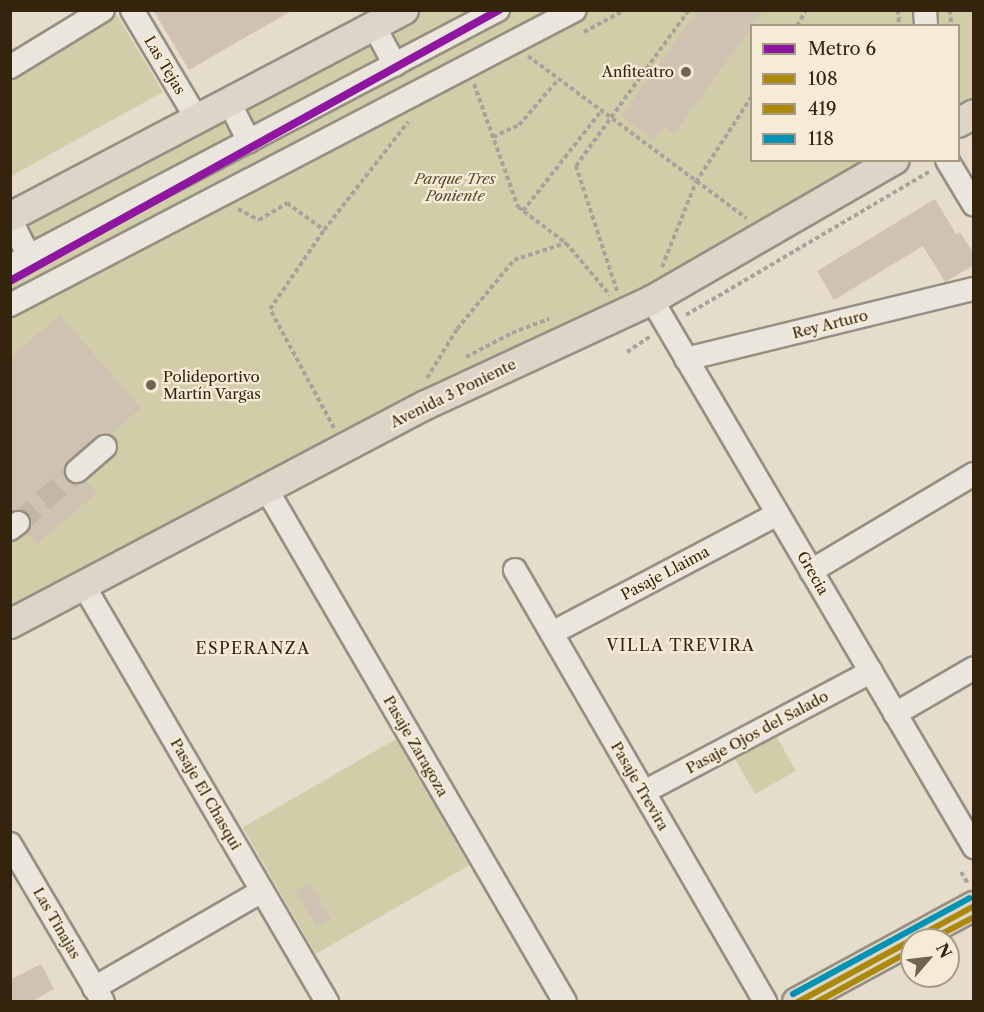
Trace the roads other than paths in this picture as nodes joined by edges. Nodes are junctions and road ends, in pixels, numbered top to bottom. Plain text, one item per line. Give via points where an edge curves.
1 (103, 10) edge
2 (132, 10) edge
3 (498, 10) edge
4 (575, 10) edge
5 (385, 17) edge
6 (394, 65) junction
7 (10, 67) edge
8 (229, 102) junction
9 (974, 114) edge
10 (197, 119) junction
11 (960, 122) edge
12 (249, 141) junction
13 (891, 162) edge
14 (942, 163) edge
15 (974, 205) edge
16 (10, 218) edge
17 (20, 261) edge
18 (974, 289) edge
19 (652, 300) junction
20 (10, 305) edge
21 (686, 359) junction
22 (105, 447) dead end
23 (77, 471) tunnel mouth
24 (974, 474) edge
25 (267, 490) junction
26 (778, 514) junction
27 (515, 570) dead end
28 (811, 571) junction
29 (84, 586) junction
30 (10, 624) edge
31 (552, 633) junction
32 (974, 668) edge
33 (871, 672) junction
34 (896, 714) junction
35 (644, 792) junction
36 (10, 844) edge
37 (974, 847) edge
38 (262, 891) junction
39 (974, 906) edge
40 (99, 995) edge
41 (327, 1002) edge
42 (565, 1002) edge
43 (765, 1002) edge
44 (797, 1002) edge

1 - 7 street
2 - 10 street, Las Tejas
3 - 6 street
4 - 20 street
5 - 6 street
5 - 8 main road
6 - 12 street
8 - 10 main road
8 - 12 street
9 - 11 main road
10 - 16 main road
12 - 17 street
13 - 19 main road, Avenida 3 Poniente
14 - 15 street
16 - 17 street
18 - 21 street, Rey Arturo
19 - 21 street, Grecia
19 - 25 main road, Avenida 3 Poniente via 494,371
21 - 26 street, Grecia
22 - 23 street
24 - 28 street
25 - 29 main road, Avenida 3 Poniente
25 - 42 street, Pasaje Zaragoza
26 - 28 street, Grecia
26 - 31 street, Pasaje Llaima
27 - 31 street, Pasaje Trevira
28 - 33 street, Grecia
29 - 30 main road, Avenida 3 Poniente
29 - 38 street, Pasaje El Chasqui
31 - 35 street, Pasaje Trevira
32 - 34 street
33 - 34 street, Grecia
33 - 35 street, Pasaje Ojos del Salado
34 - 37 street, Grecia
35 - 43 street, Pasaje Trevira
36 - 40 street, Las Tinajas
38 - 40 street
38 - 41 street, Pasaje El Chasqui
39 - 44 main road

